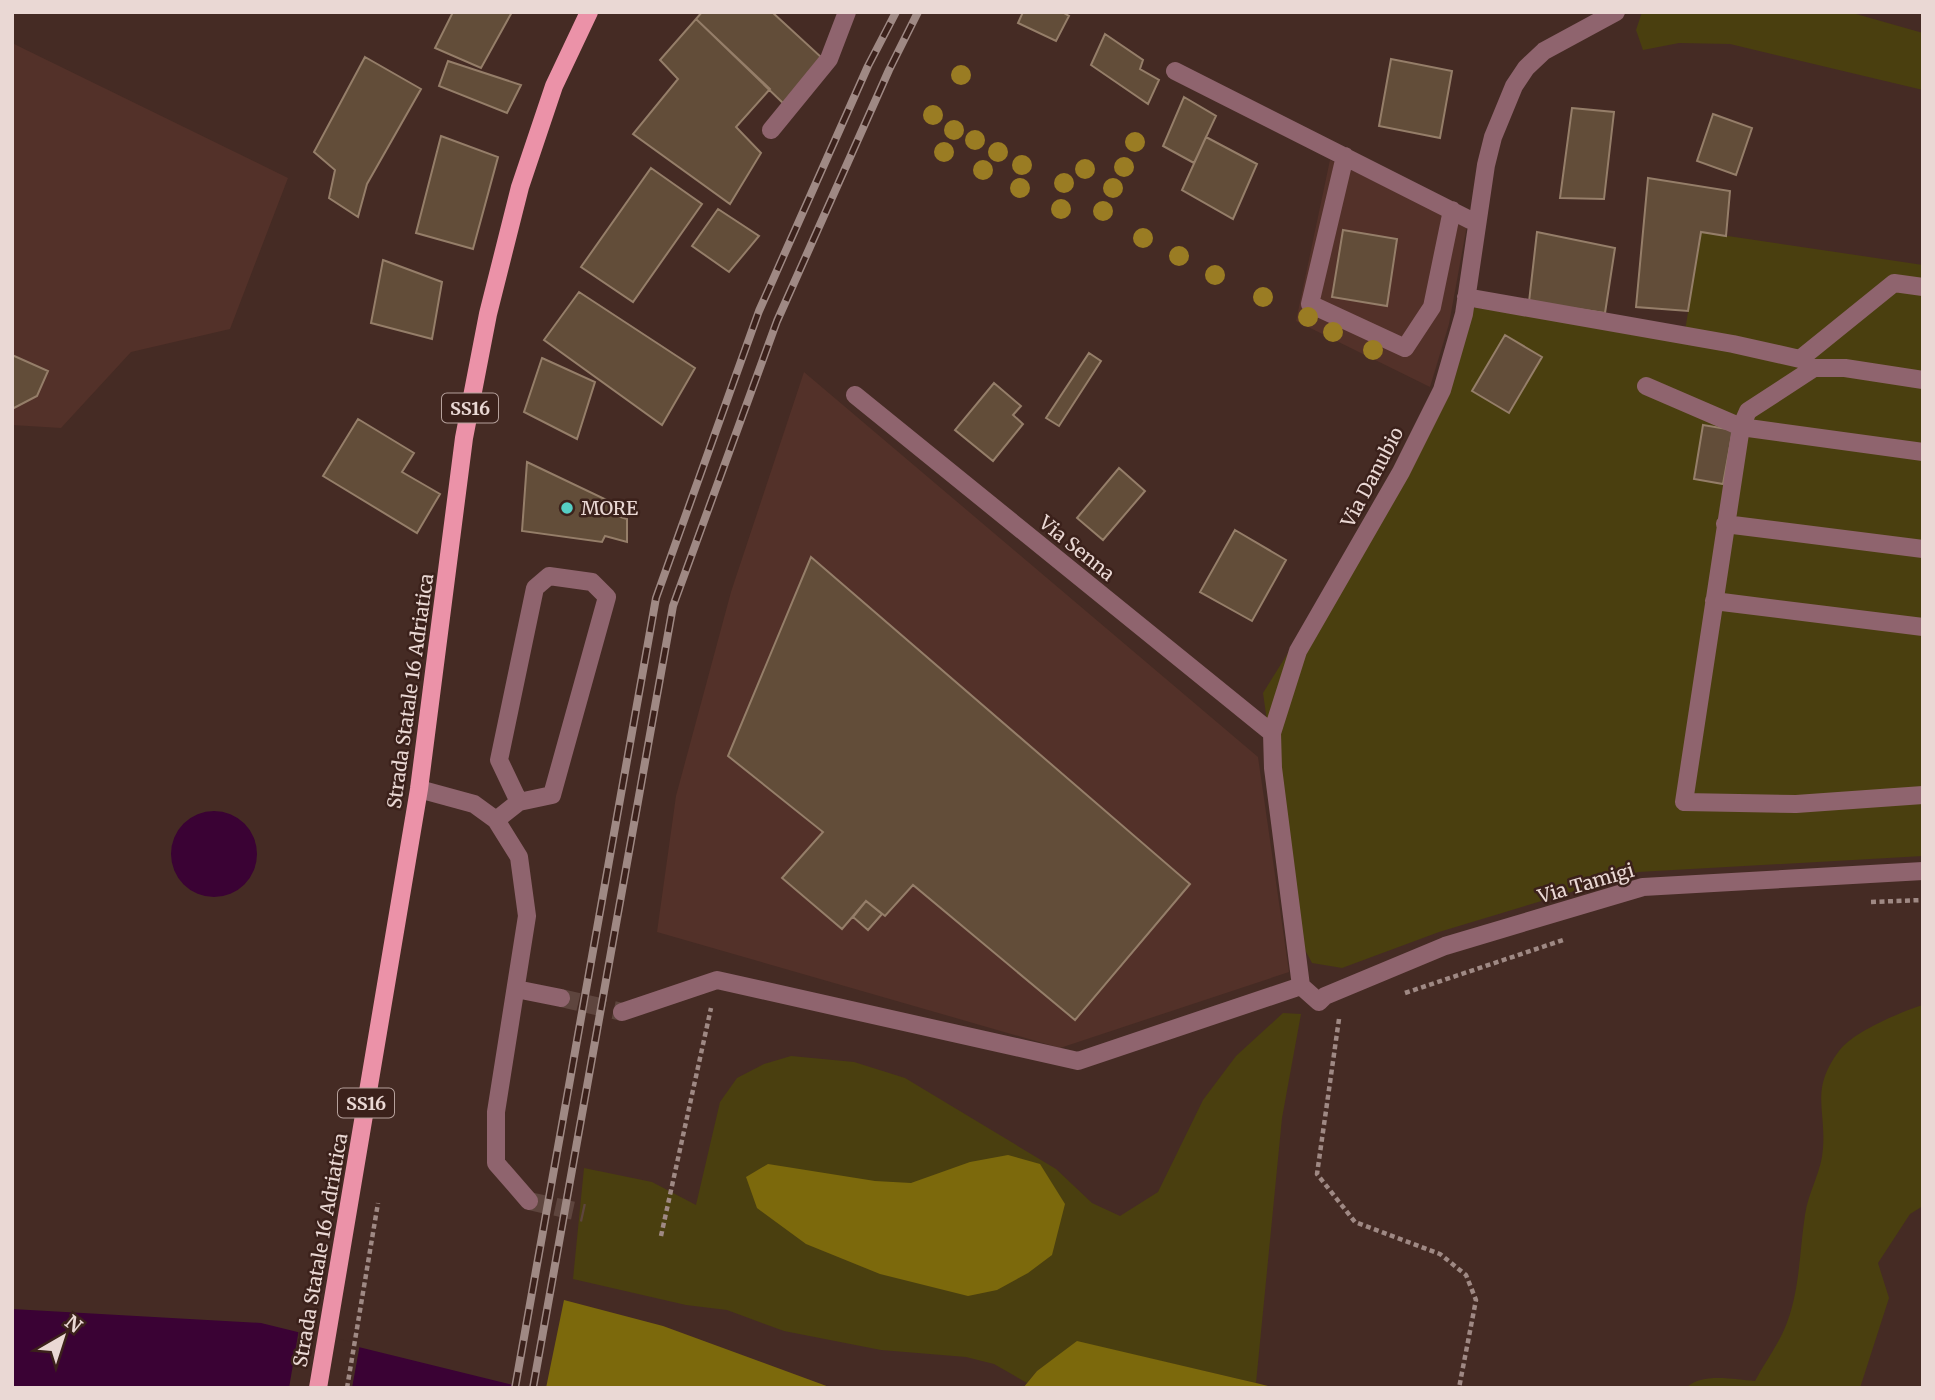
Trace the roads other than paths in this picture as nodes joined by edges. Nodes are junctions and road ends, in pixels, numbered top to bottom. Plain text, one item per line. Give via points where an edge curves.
1 (589, 12) edge
2 (847, 12) edge
3 (1616, 12) edge
4 (1175, 71) dead end
5 (771, 130) dead end
6 (1345, 156) junction
7 (1452, 211) junction
8 (1476, 223) junction
9 (1923, 287) edge
10 (1466, 297) junction
11 (1923, 380) edge
12 (1646, 386) dead end
13 (855, 395) dead end
14 (1741, 427) junction
15 (1923, 452) edge
16 (1726, 524) junction
17 (1923, 549) edge
18 (1714, 601) junction
19 (1923, 627) edge
20 (1272, 733) junction
21 (419, 789) junction
22 (1923, 795) edge
23 (519, 802) junction
24 (496, 820) junction
25 (1923, 871) edge
26 (1301, 986) junction
27 (516, 989) junction
28 (561, 998) tunnel mouth
29 (622, 1012) tunnel mouth
30 (528, 1201) tunnel mouth
31 (318, 1388) edge

1 - 21 main road, Strada Statale 16 Adriatica / SS16 via 554,86 528,162 488,314 464,438
2 - 5 street via 829,59
3 - 8 street, Via Danubio via 1544,51 1514,86 1493,137
4 - 6 street
6 - 7 street
6 - 7 street via 1310,304 1405,348 1432,307
7 - 8 street
8 - 10 street, Via Danubio
9 - 10 street via 1894,283 1800,359
10 - 20 street, Via Danubio via 1442,390 1401,472 1298,651
11 - 14 street via 1814,368 1748,411
12 - 14 street
13 - 20 street, Via Senna
14 - 15 street
14 - 16 street
16 - 17 street
16 - 18 street
18 - 19 street
18 - 22 street via 1684,802 1796,804
20 - 26 street, Via Danubio
21 - 24 street via 474,804
21 - 31 main road, Strada Statale 16 Adriatica / SS16
23 - 23 street via 552,795 607,597 592,582 550,576 535,588 499,760
23 - 24 street
24 - 27 street via 519,857 527,916
25 - 26 street, Via Tamigi via 1643,887 1445,946 1319,1002
26 - 29 street via 1078,1061 717,980
27 - 28 street
27 - 30 street via 496,1112 496,1163

